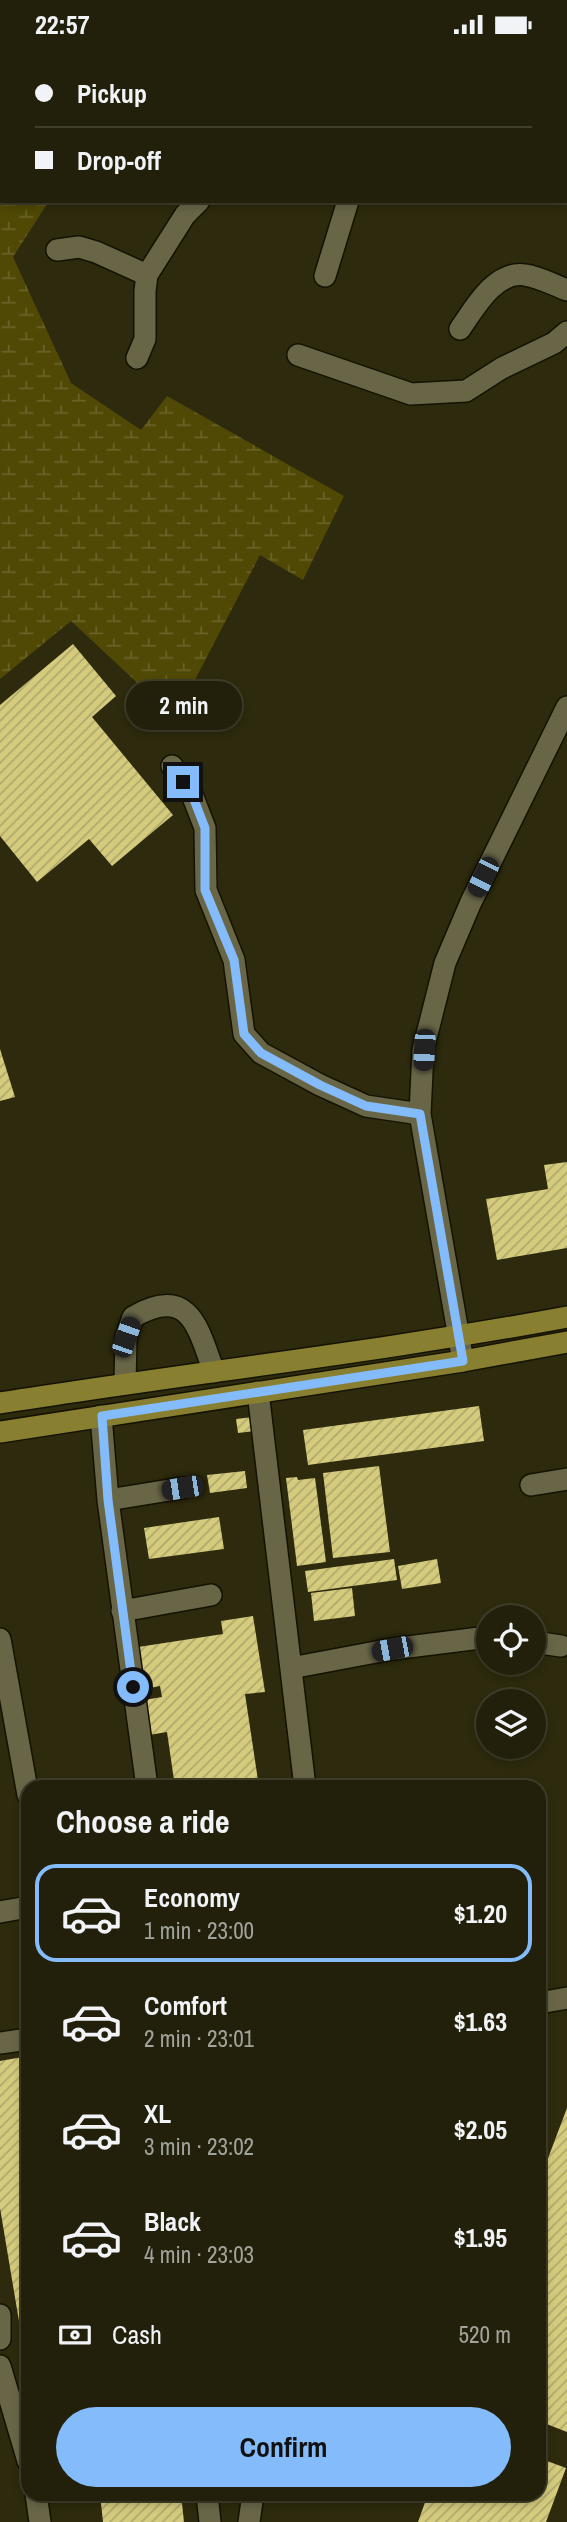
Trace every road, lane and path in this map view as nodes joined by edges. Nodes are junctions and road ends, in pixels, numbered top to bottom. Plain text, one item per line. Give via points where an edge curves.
1 (197, 203) edge
2 (347, 203) edge
3 (57, 250) dead end
4 (147, 275) junction
5 (325, 276) dead end
6 (567, 290) edge
7 (460, 329) dead end
8 (567, 332) edge
9 (298, 355) dead end
10 (137, 358) dead end
11 (567, 707) edge
12 (172, 766) dead end
13 (420, 1114) junction
14 (567, 1317) edge
15 (460, 1337) junction
16 (567, 1342) edge
17 (463, 1361) junction
18 (214, 1372) junction
19 (125, 1383) junction
20 (258, 1392) junction
21 (0, 1403) edge
22 (102, 1416) junction
23 (0, 1432) edge
24 (567, 1479) edge
25 (531, 1485) dead end
26 (182, 1488) dead end
27 (108, 1500) junction
28 (211, 1595) dead end
29 (122, 1611) junction
30 (476, 1638) edge
31 (0, 1639) edge
32 (546, 1644) edge
33 (561, 1646) dead end
34 (291, 1668) junction
35 (25, 1780) edge
36 (146, 1780) edge
37 (303, 1780) edge
38 (21, 1908) edge
39 (0, 1912) edge
40 (567, 1998) edge
41 (546, 2002) edge
42 (21, 2040) edge
43 (0, 2043) edge
44 (0, 2315) edge
45 (0, 2339) edge
46 (0, 2367) edge
47 (21, 2438) edge
48 (37, 2501) edge
49 (208, 2501) edge
50 (252, 2501) edge
51 (40, 2522) edge
52 (210, 2522) edge
53 (249, 2522) edge

1 - 4 street
2 - 5 street
3 - 4 street via 79,247
4 - 10 street via 145,339
6 - 7 street via 524,274 504,279 482,296
8 - 9 street via 466,391 411,394
11 - 13 street via 445,963 424,1050
12 - 13 street via 193,797 205,828 205,890 234,960 244,1034 261,1053 366,1106
13 - 15 street
14 - 15 main road
15 - 17 street
15 - 18 main road
16 - 17 main road
17 - 20 main road
18 - 19 main road
18 - 19 street via 196,1321 180,1307 151,1306 133,1317 126,1337
19 - 21 main road
20 - 22 main road
20 - 34 street
22 - 23 main road
22 - 27 street
24 - 25 street
26 - 27 street
27 - 29 street
28 - 29 street
29 - 36 street
30 - 34 street
31 - 35 street
32 - 33 street
34 - 37 street
38 - 39 street
40 - 41 street
42 - 43 street
44 - 45 street
46 - 47 street
48 - 51 street
49 - 52 street
50 - 53 street

